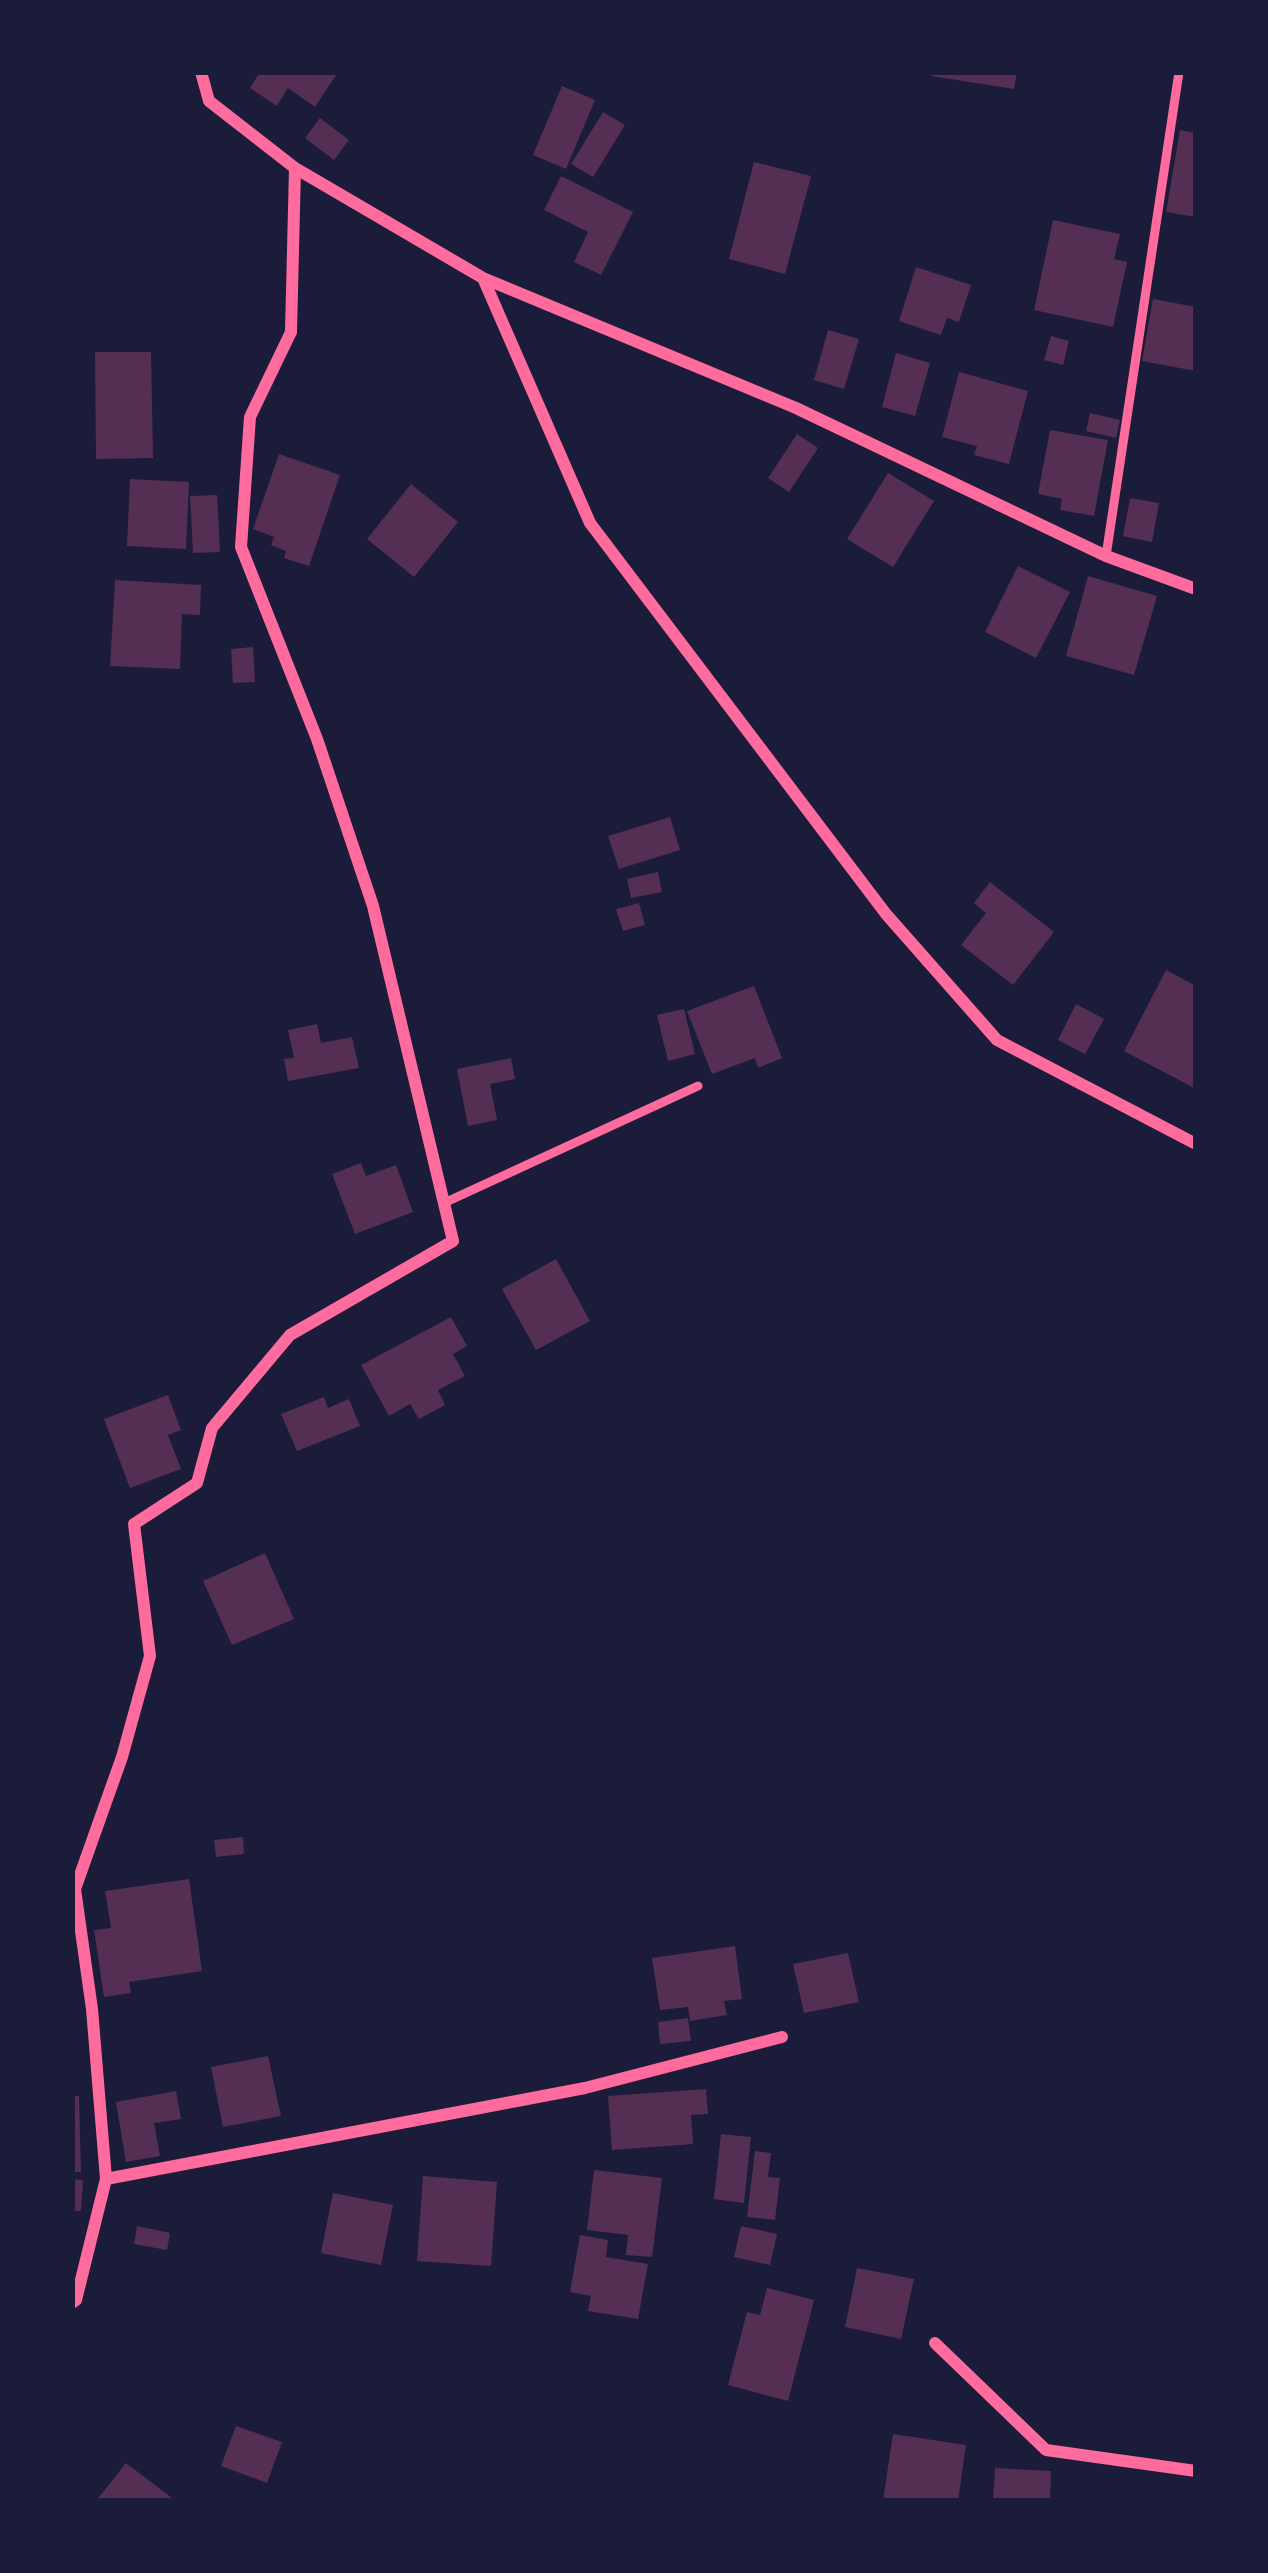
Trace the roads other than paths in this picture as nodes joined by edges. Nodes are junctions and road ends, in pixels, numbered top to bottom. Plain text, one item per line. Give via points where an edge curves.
1 (201, 72) edge
2 (1179, 72) edge
3 (295, 168) junction
4 (483, 278) junction
5 (1106, 556) junction
6 (1196, 589) edge
7 (698, 1086) dead end
8 (1196, 1144) edge
9 (444, 1203) junction
10 (782, 2037) dead end
11 (106, 2179) junction
12 (72, 2303) edge
13 (934, 2343) dead end
14 (1196, 2471) edge

1 - 3 street via 209,101
2 - 5 lane
3 - 4 street
3 - 9 street via 291,332 250,417 241,547 374,906
4 - 5 street via 796,408
4 - 8 street via 590,523 886,914 997,1040
5 - 6 street
7 - 9 lane
9 - 11 street via 453,1241 290,1335 212,1428 196,1483 134,1524 150,1656 74,1888
10 - 11 street via 585,2088
11 - 12 street
13 - 14 street via 1046,2450

